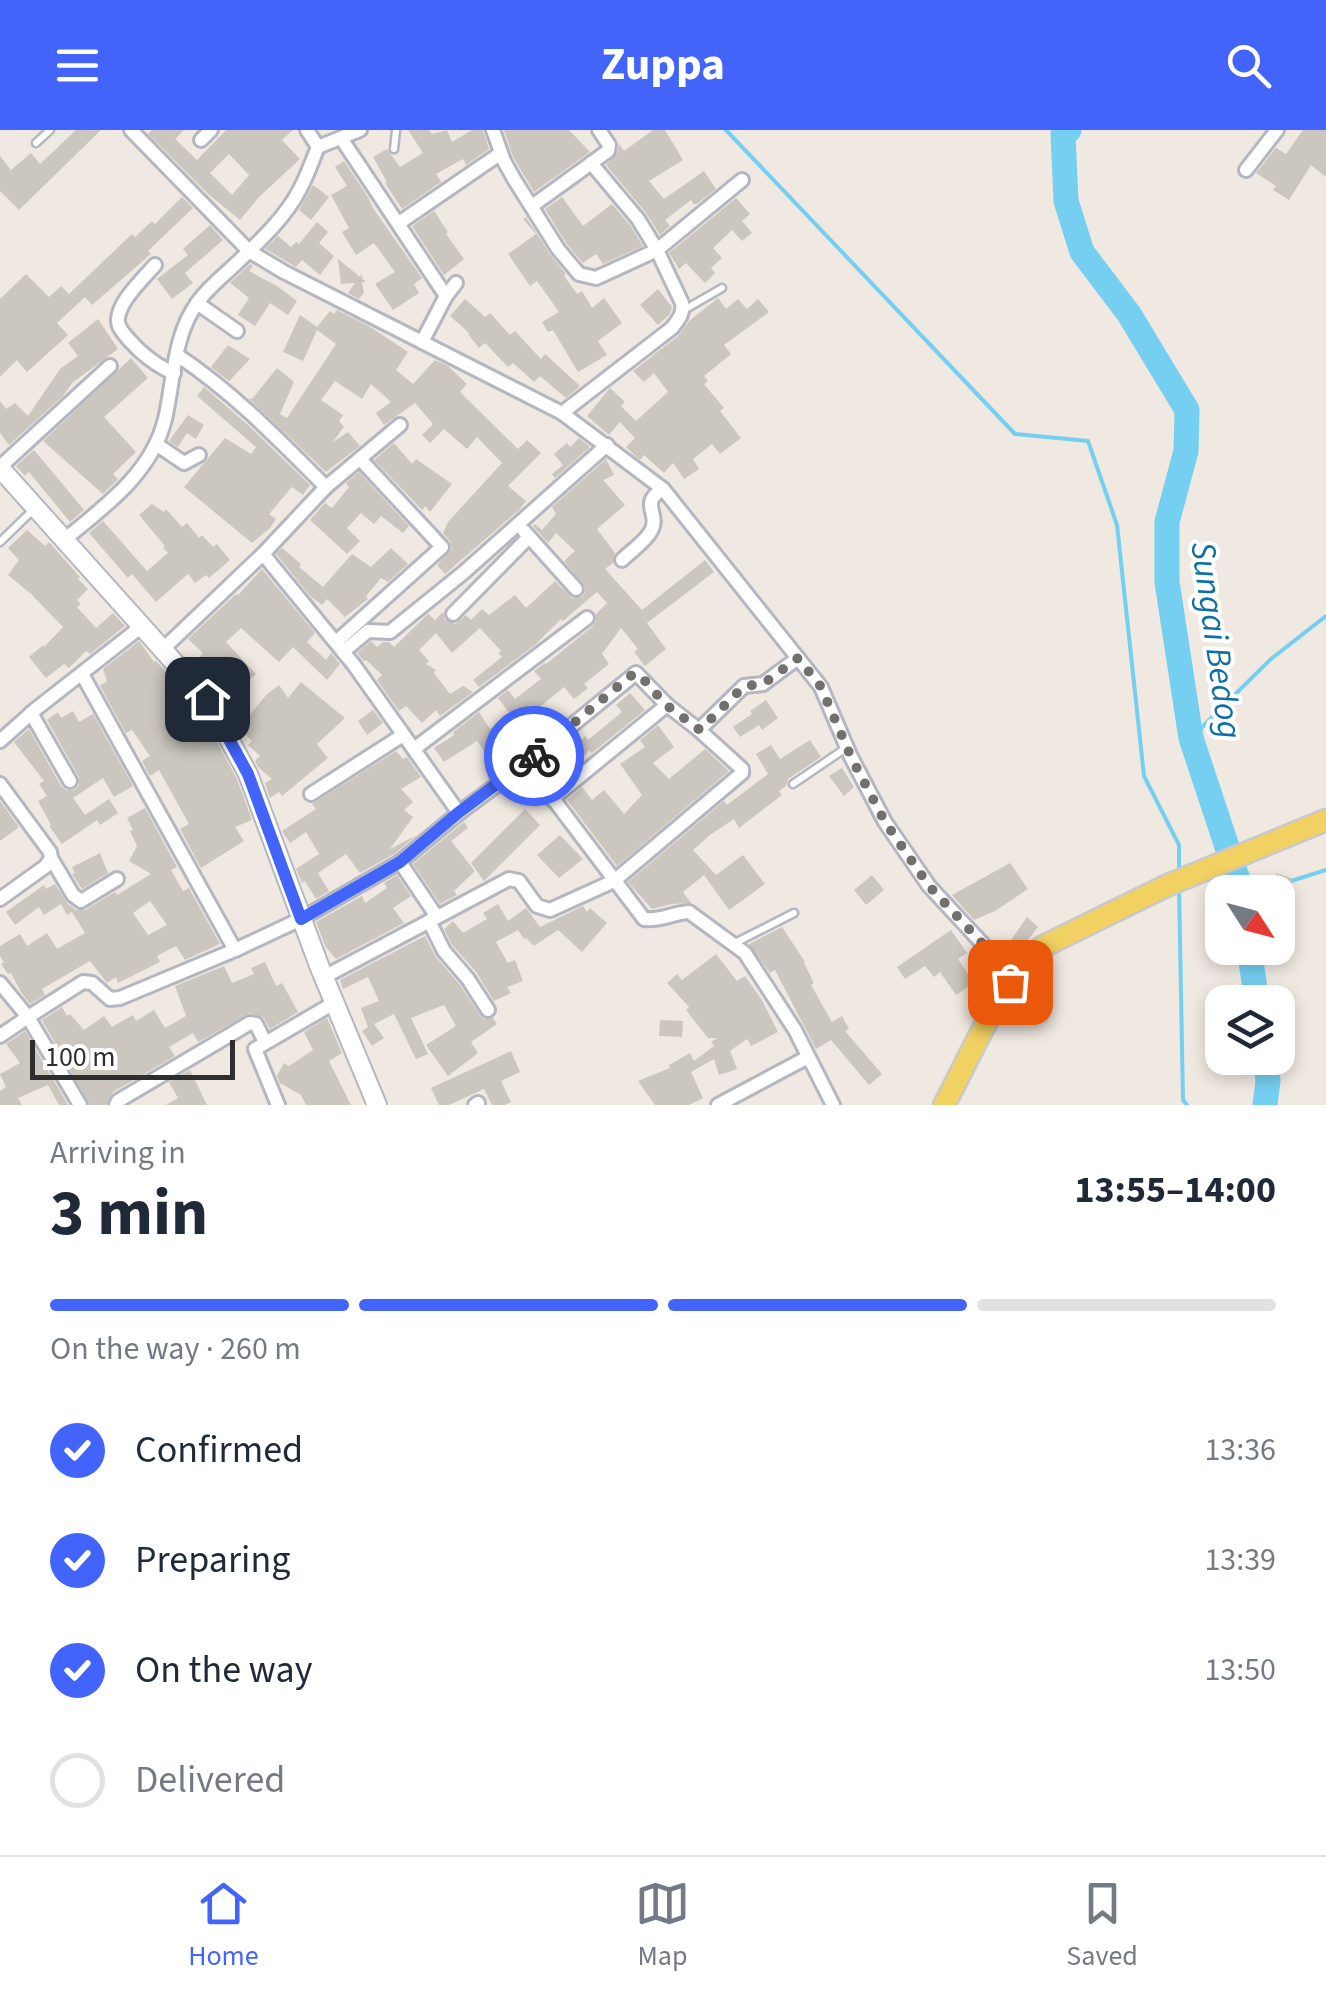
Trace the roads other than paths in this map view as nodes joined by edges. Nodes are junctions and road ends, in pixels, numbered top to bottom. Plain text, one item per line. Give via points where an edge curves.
1 (50, 130) edge
2 (131, 130) edge
3 (308, 130) edge
4 (360, 130) edge
5 (396, 130) edge
6 (493, 130) edge
7 (600, 130) edge
8 (1277, 130) edge
9 (341, 138) junction
10 (36, 143) dead end
11 (318, 146) junction
12 (394, 149) dead end
13 (501, 153) junction
14 (592, 163) junction
15 (1246, 170) dead end
16 (742, 180) dead end
17 (532, 206) junction
18 (399, 222) junction
19 (657, 250) junction
20 (248, 252) junction
21 (155, 266) dead end
22 (456, 282) dead end
23 (722, 288) dead end
24 (446, 296) junction
25 (197, 303) junction
26 (683, 311) junction
27 (236, 332) dead end
28 (422, 342) junction
29 (177, 355) junction
30 (110, 366) dead end
31 (174, 372) junction
32 (562, 414) junction
33 (400, 425) dead end
34 (156, 444) junction
35 (606, 445) junction
36 (198, 454) dead end
37 (360, 459) junction
38 (0, 468) edge
39 (326, 487) junction
40 (663, 488) junction
41 (35, 508) junction
42 (517, 524) junction
43 (529, 537) junction
44 (64, 540) junction
45 (0, 542) edge
46 (263, 554) junction
47 (622, 560) dead end
48 (462, 573) junction
49 (576, 589) dead end
50 (476, 590) junction
51 (452, 614) dead end
52 (587, 618) dead end
53 (142, 626) junction
54 (339, 647) junction
55 (162, 649) junction
56 (798, 658) junction
57 (82, 674) junction
58 (666, 705) junction
59 (31, 713) junction
60 (700, 730) junction
61 (403, 735) junction
62 (0, 741) edge
63 (847, 747) junction
64 (414, 749) junction
65 (526, 763) junction
66 (70, 781) dead end
67 (0, 784) edge
68 (794, 784) dead end
69 (311, 794) dead end
70 (552, 799) junction
71 (458, 813) junction
72 (1326, 820) edge
73 (51, 858) junction
74 (400, 862) junction
75 (117, 879) dead end
76 (614, 881) junction
77 (0, 899) edge
78 (794, 914) dead end
79 (301, 919) junction
80 (433, 919) junction
81 (734, 944) junction
82 (235, 950) junction
83 (324, 977) junction
84 (1010, 982) junction
85 (0, 984) edge
86 (334, 1004) junction
87 (488, 1010) dead end
88 (28, 1017) junction
89 (0, 1036) edge
90 (265, 1042) junction
91 (808, 1057) junction
92 (80, 1105) edge
93 (116, 1105) edge
94 (278, 1105) edge
95 (377, 1105) edge
96 (718, 1105) edge
97 (834, 1105) edge
98 (944, 1105) edge

1 - 10 lane
2 - 20 street
3 - 11 street
4 - 9 street
5 - 12 lane
6 - 13 street
7 - 14 street via 609,148
8 - 15 street
9 - 11 street
9 - 18 street
11 - 20 street via 299,192
13 - 17 street
13 - 18 street
14 - 17 street
14 - 19 street
16 - 19 street
17 - 19 street via 583,276 596,278
18 - 24 street
19 - 26 street
20 - 25 street
20 - 28 street
21 - 31 street via 128,296 119,326 146,356
22 - 24 street
23 - 26 lane
24 - 28 street
25 - 27 street
25 - 29 street
26 - 32 street via 672,328
28 - 32 street
29 - 31 street
29 - 39 street via 208,375
30 - 38 street
31 - 34 street
32 - 35 street
33 - 37 street
34 - 36 street via 184,463
34 - 44 street via 114,499
35 - 40 street
35 - 42 street
37 - 39 street
37 - 54 street via 442,548
38 - 41 main road
39 - 46 street
40 - 47 street via 651,500 650,532
40 - 56 street
41 - 44 main road
41 - 45 lane
42 - 43 street
42 - 48 street
43 - 49 street
43 - 50 street
44 - 53 main road
46 - 54 street
46 - 55 street
48 - 50 street
48 - 54 street via 388,633 368,631
50 - 51 street
52 - 64 street
53 - 55 main road
53 - 57 street
54 - 61 street
55 - 79 main road via 207,699 248,774
56 - 60 street via 763,684 744,686
56 - 63 street via 821,687
57 - 59 street
57 - 82 street
58 - 60 street
58 - 65 street via 633,674
58 - 70 street
59 - 62 street
59 - 66 street
60 - 76 street via 742,769 741,776
61 - 64 street
61 - 69 street
63 - 68 lane
63 - 84 street via 885,822 929,886
64 - 71 street
65 - 70 street
65 - 71 street
67 - 73 street
70 - 76 street
71 - 74 street
72 - 84 main road via 1168,884 1042,947
73 - 75 street via 81,901
73 - 77 street
74 - 79 street
74 - 80 street
76 - 80 street via 546,910 509,879
76 - 81 street via 644,919 689,912
78 - 81 lane
79 - 82 street
79 - 83 main road
80 - 83 street
80 - 87 street via 444,952
81 - 91 street
82 - 88 street via 120,998 83,982
83 - 86 main road
84 - 98 main road
85 - 88 street
86 - 90 street
86 - 95 main road
88 - 89 street
88 - 92 street
90 - 93 street via 250,1023
90 - 94 street via 254,1052
91 - 96 street
91 - 97 street

